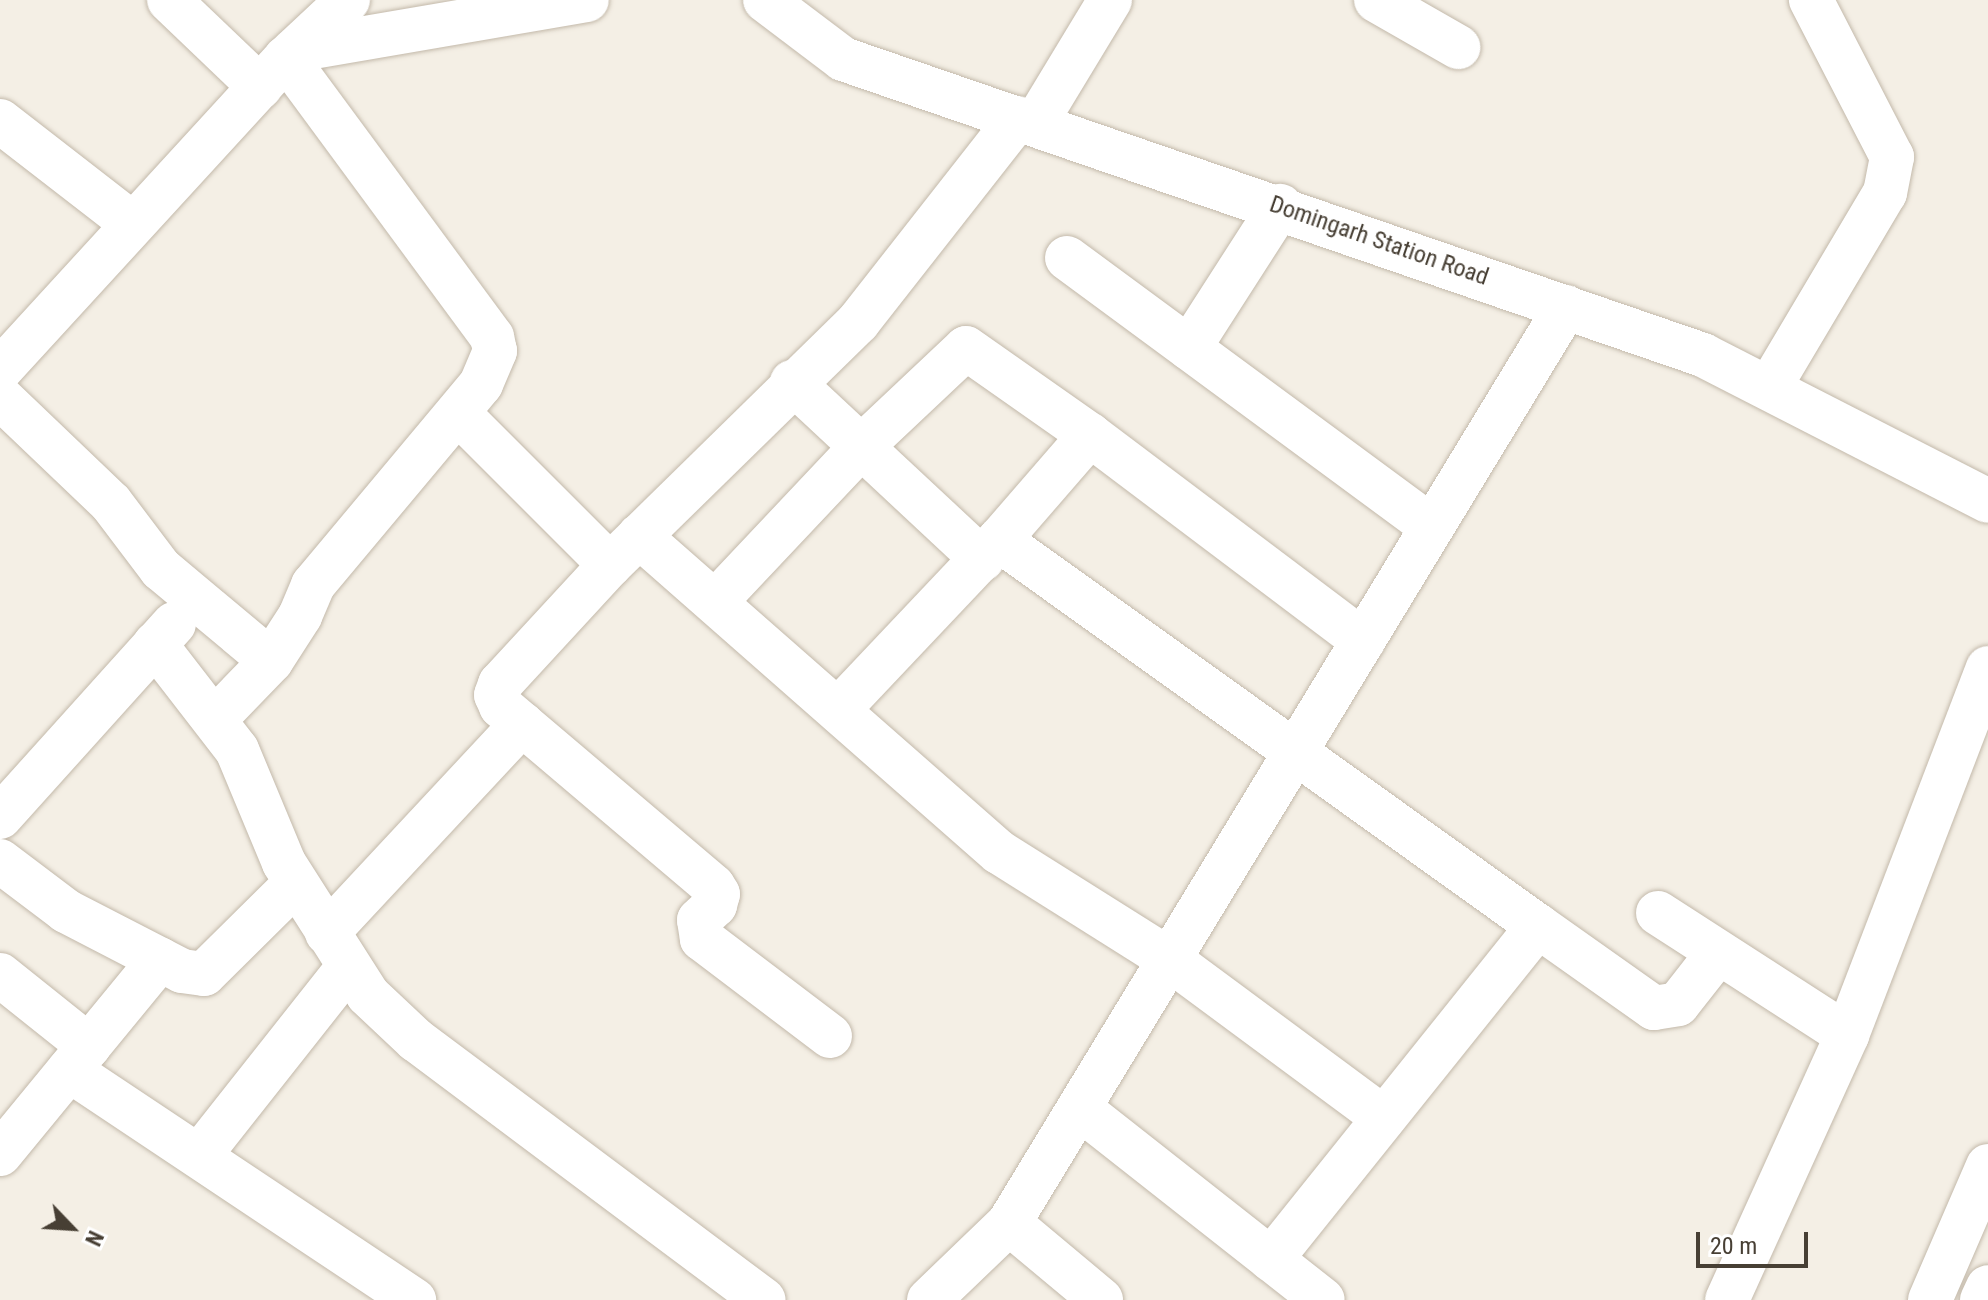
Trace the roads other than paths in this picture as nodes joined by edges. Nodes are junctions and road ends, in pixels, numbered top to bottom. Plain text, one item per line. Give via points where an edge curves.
1 (169, 0) edge
2 (348, 0) edge
3 (587, 0) edge
4 (765, 0) edge
5 (1110, 0) edge
6 (1376, 0) edge
7 (1811, 0) edge
8 (1458, 47) dead end
9 (280, 65) junction
10 (0, 121) edge
11 (1027, 121) junction
12 (1280, 206) junction
13 (133, 224) junction
14 (1067, 258) dead end
15 (1566, 307) junction
16 (1189, 348) junction
17 (0, 370) edge
18 (792, 382) junction
19 (1769, 388) junction
20 (0, 397) edge
21 (458, 413) junction
22 (1090, 435) junction
23 (861, 447) junction
24 (1988, 501) edge
25 (1432, 527) junction
26 (990, 549) junction
27 (624, 551) junction
28 (197, 598) junction
29 (715, 602) junction
30 (1363, 641) junction
31 (155, 644) junction
32 (271, 661) junction
33 (1988, 668) edge
34 (839, 709) junction
35 (215, 719) junction
36 (522, 724) junction
37 (1297, 749) junction
38 (0, 817) edge
39 (0, 862) edge
40 (296, 883) junction
41 (1658, 913) dead end
42 (1538, 926) junction
43 (338, 950) junction
44 (1718, 953) junction
45 (160, 959) junction
46 (1169, 959) junction
47 (0, 975) edge
48 (1847, 1035) junction
49 (830, 1036) dead end
50 (79, 1058) junction
51 (1079, 1108) junction
52 (1384, 1118) junction
53 (0, 1154) edge
54 (199, 1156) junction
55 (1988, 1166) edge
56 (1009, 1223) junction
57 (1271, 1259) junction
58 (1988, 1287) edge
59 (414, 1300) edge
60 (763, 1300) edge
61 (929, 1300) edge
62 (1101, 1300) edge
63 (1323, 1300) edge
64 (1727, 1300) edge
65 (1930, 1300) edge
66 (1982, 1300) edge

1 - 9 street
2 - 9 street
3 - 9 street
4 - 11 street, Domingarh Station Road via 843,59
5 - 11 street
6 - 8 street
7 - 19 street via 1892,157 1885,193
9 - 13 street
9 - 21 street via 492,337 492,365
10 - 13 street
11 - 12 street, Domingarh Station Road
11 - 18 street via 874,303
12 - 15 street, Domingarh Station Road
12 - 16 street
13 - 17 street
14 - 16 street
15 - 19 street, Domingarh Station Road via 1703,355
15 - 25 street
16 - 25 street
18 - 23 street
18 - 27 street
19 - 24 street, Domingarh Station Road
20 - 28 street via 111,503 161,569
21 - 27 street
21 - 32 street via 313,585
22 - 23 street via 966,348
22 - 26 street
22 - 30 street
23 - 26 street
23 - 29 street
25 - 30 street
26 - 34 street
26 - 37 street
27 - 29 street
27 - 36 street via 500,684 496,695 501,706
28 - 31 street
28 - 32 street
29 - 34 street
30 - 37 street
31 - 35 street
31 - 38 street
32 - 35 street
33 - 48 street
34 - 46 street via 999,852
35 - 40 street via 248,770 270,834
36 - 43 street
36 - 49 street via 713,886 718,894 715,905 699,920 702,939
37 - 42 street
37 - 46 street
39 - 45 street via 66,911
40 - 43 street
40 - 45 street via 204,974
41 - 44 street
42 - 44 street via 1654,1008 1678,1004
42 - 52 street
43 - 54 street
43 - 60 street via 368,995 416,1040
44 - 48 street
45 - 50 street
46 - 51 street
46 - 52 street
47 - 50 street
48 - 64 street
50 - 53 street
50 - 54 street
51 - 56 street
51 - 57 street
52 - 57 street
54 - 59 street
55 - 65 street
56 - 61 street
56 - 62 street
57 - 63 street
58 - 66 street

